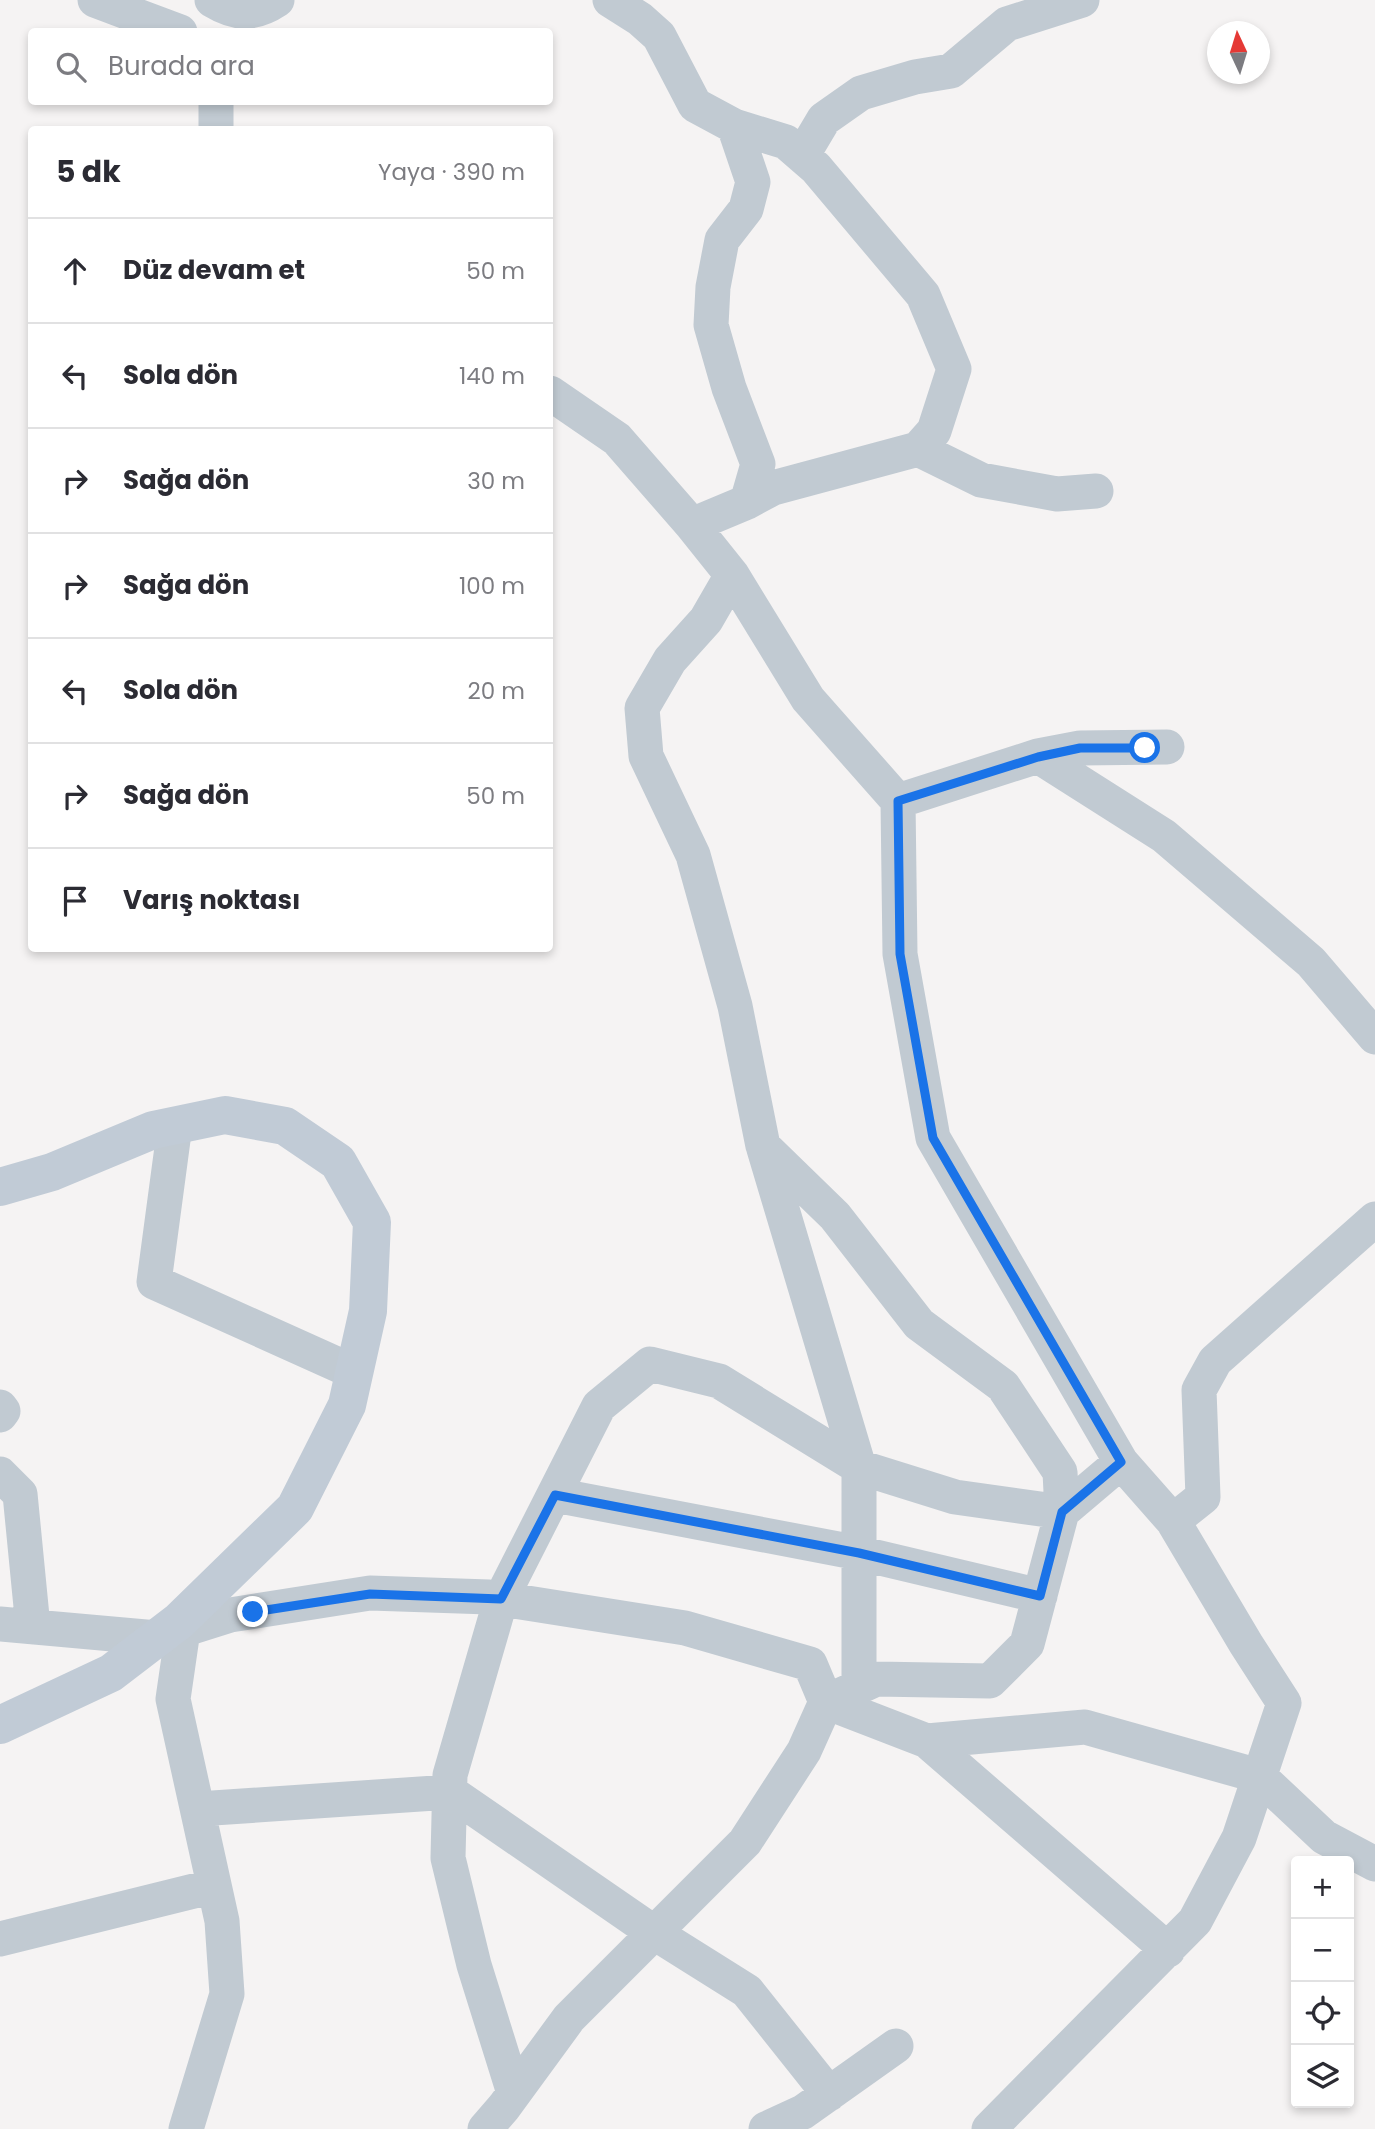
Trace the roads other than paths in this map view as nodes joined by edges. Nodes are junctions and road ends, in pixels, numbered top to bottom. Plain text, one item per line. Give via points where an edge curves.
1 (95, 0) edge
2 (212, 0) edge
3 (277, 0) edge
4 (610, 0) edge
5 (1082, 0) edge
6 (169, 28) edge
7 (216, 105) edge
8 (216, 126) edge
9 (734, 126) junction
10 (802, 156) junction
11 (553, 395) edge
12 (918, 449) junction
13 (1096, 491) dead end
14 (747, 502) junction
15 (692, 525) junction
16 (732, 575) junction
17 (1167, 747) dead end
18 (1038, 757) junction
19 (898, 801) junction
20 (1375, 1037) edge
21 (175, 1125) junction
22 (764, 1146) junction
23 (0, 1187) edge
24 (1375, 1219) edge
25 (354, 1372) junction
26 (0, 1407) edge
27 (0, 1415) edge
28 (1121, 1462) junction
29 (859, 1466) junction
30 (0, 1474) edge
31 (555, 1495) junction
32 (1062, 1512) junction
33 (1173, 1521) junction
34 (859, 1553) junction
35 (1040, 1596) junction
36 (501, 1599) junction
37 (17, 1625) edge
38 (170, 1634) junction
39 (859, 1687) junction
40 (826, 1702) junction
41 (0, 1725) edge
42 (927, 1741) junction
43 (1259, 1776) junction
44 (450, 1792) junction
45 (198, 1809) junction
46 (1375, 1864) edge
47 (214, 1886) junction
48 (653, 1932) junction
49 (0, 1939) edge
50 (1168, 1950) junction
51 (896, 2046) dead end
52 (514, 2093) junction
53 (829, 2094) junction
54 (186, 2129) edge
55 (485, 2129) edge
56 (766, 2129) edge
57 (989, 2129) edge

1 - 6 street
2 - 3 street via 224,8 251,13
4 - 9 street via 659,36 695,105
5 - 10 street via 1007,24 951,71 861,93 824,119
7 - 8 street
9 - 10 street via 786,142
9 - 14 street via 753,182 746,209 722,240 711,325 758,464
10 - 12 street via 923,295 946,348 954,369 934,431
11 - 15 street via 617,439
12 - 13 street via 981,480 1057,494
12 - 14 street via 773,488
14 - 15 street
15 - 16 street
16 - 19 street via 808,699
16 - 22 street via 706,620 670,660 642,708 646,756 693,855 735,1006
17 - 18 street via 1080,748
18 - 19 street
18 - 20 street via 1164,836 1311,962
19 - 28 street via 900,954 933,1138
21 - 23 street
21 - 25 street via 155,1282
21 - 25 street via 225,1115 285,1126 338,1162 372,1222 368,1311
22 - 29 street
22 - 32 street via 835,1216 919,1324 1003,1386 1060,1472
24 - 33 street via 1215,1361 1199,1390 1203,1497
25 - 38 street via 347,1405 295,1508
26 - 27 street
28 - 32 street
28 - 33 street
29 - 31 street via 719,1381 650,1364 599,1406
29 - 32 street via 955,1497
29 - 34 street
30 - 37 street via 20,1494
31 - 34 street
31 - 36 street
32 - 35 street
33 - 43 street via 1284,1703
34 - 35 street
34 - 39 street
35 - 39 street via 1027,1644 990,1681 876,1679
36 - 38 street via 370,1594 230,1615
36 - 40 street via 685,1628 810,1664
36 - 44 street via 450,1775
37 - 38 street
38 - 41 street via 111,1673
38 - 45 street via 173,1699
39 - 40 street
40 - 42 street
40 - 48 street via 804,1751 745,1842
42 - 43 street via 1085,1727
42 - 50 street
43 - 46 street via 1324,1837
43 - 50 street via 1239,1838 1195,1921
44 - 45 street
44 - 48 street
44 - 52 street via 448,1858 474,1965
45 - 47 street
47 - 49 street
47 - 54 street via 222,1921 227,1994
48 - 52 street via 569,2018
48 - 53 street via 747,1991
50 - 57 street
51 - 53 street
52 - 55 street
53 - 56 street

